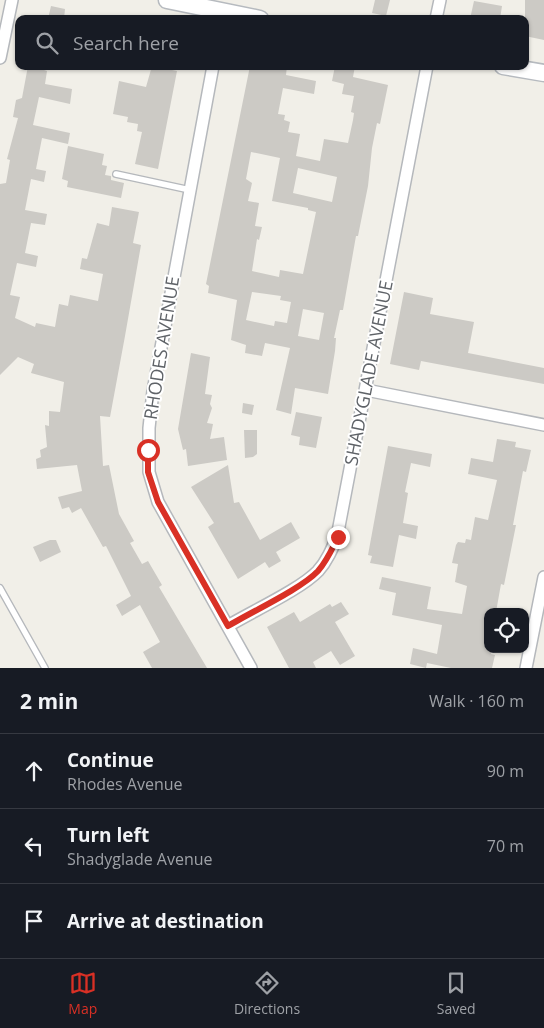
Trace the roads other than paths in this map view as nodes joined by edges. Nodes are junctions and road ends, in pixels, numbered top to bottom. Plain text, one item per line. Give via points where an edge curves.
1 (12, 0) edge
2 (167, 0) edge
3 (440, 0) edge
4 (223, 10) edge
5 (244, 15) edge
6 (437, 15) edge
7 (0, 58) edge
8 (212, 70) edge
9 (425, 70) edge
10 (524, 70) edge
11 (544, 74) edge
12 (116, 174) dead end
13 (190, 190) junction
14 (366, 390) junction
15 (544, 425) edge
16 (544, 577) edge
17 (0, 588) edge
18 (228, 626) junction
19 (46, 668) edge
20 (251, 668) edge
21 (526, 668) edge

1 - 7 street
2 - 4 street
3 - 6 street
4 - 5 street
8 - 13 street, RHODES AVENUE
9 - 14 street, SHADYGLADE AVENUE
10 - 11 street
12 - 13 lane
13 - 18 street, RHODES AVENUE via 153,390 148,428 148,472 158,502
14 - 15 street
14 - 18 street, SHADYGLADE AVENUE via 338,537 329,555 317,571 301,583
16 - 21 street
17 - 19 lane
18 - 20 street, RHODES AVENUE

